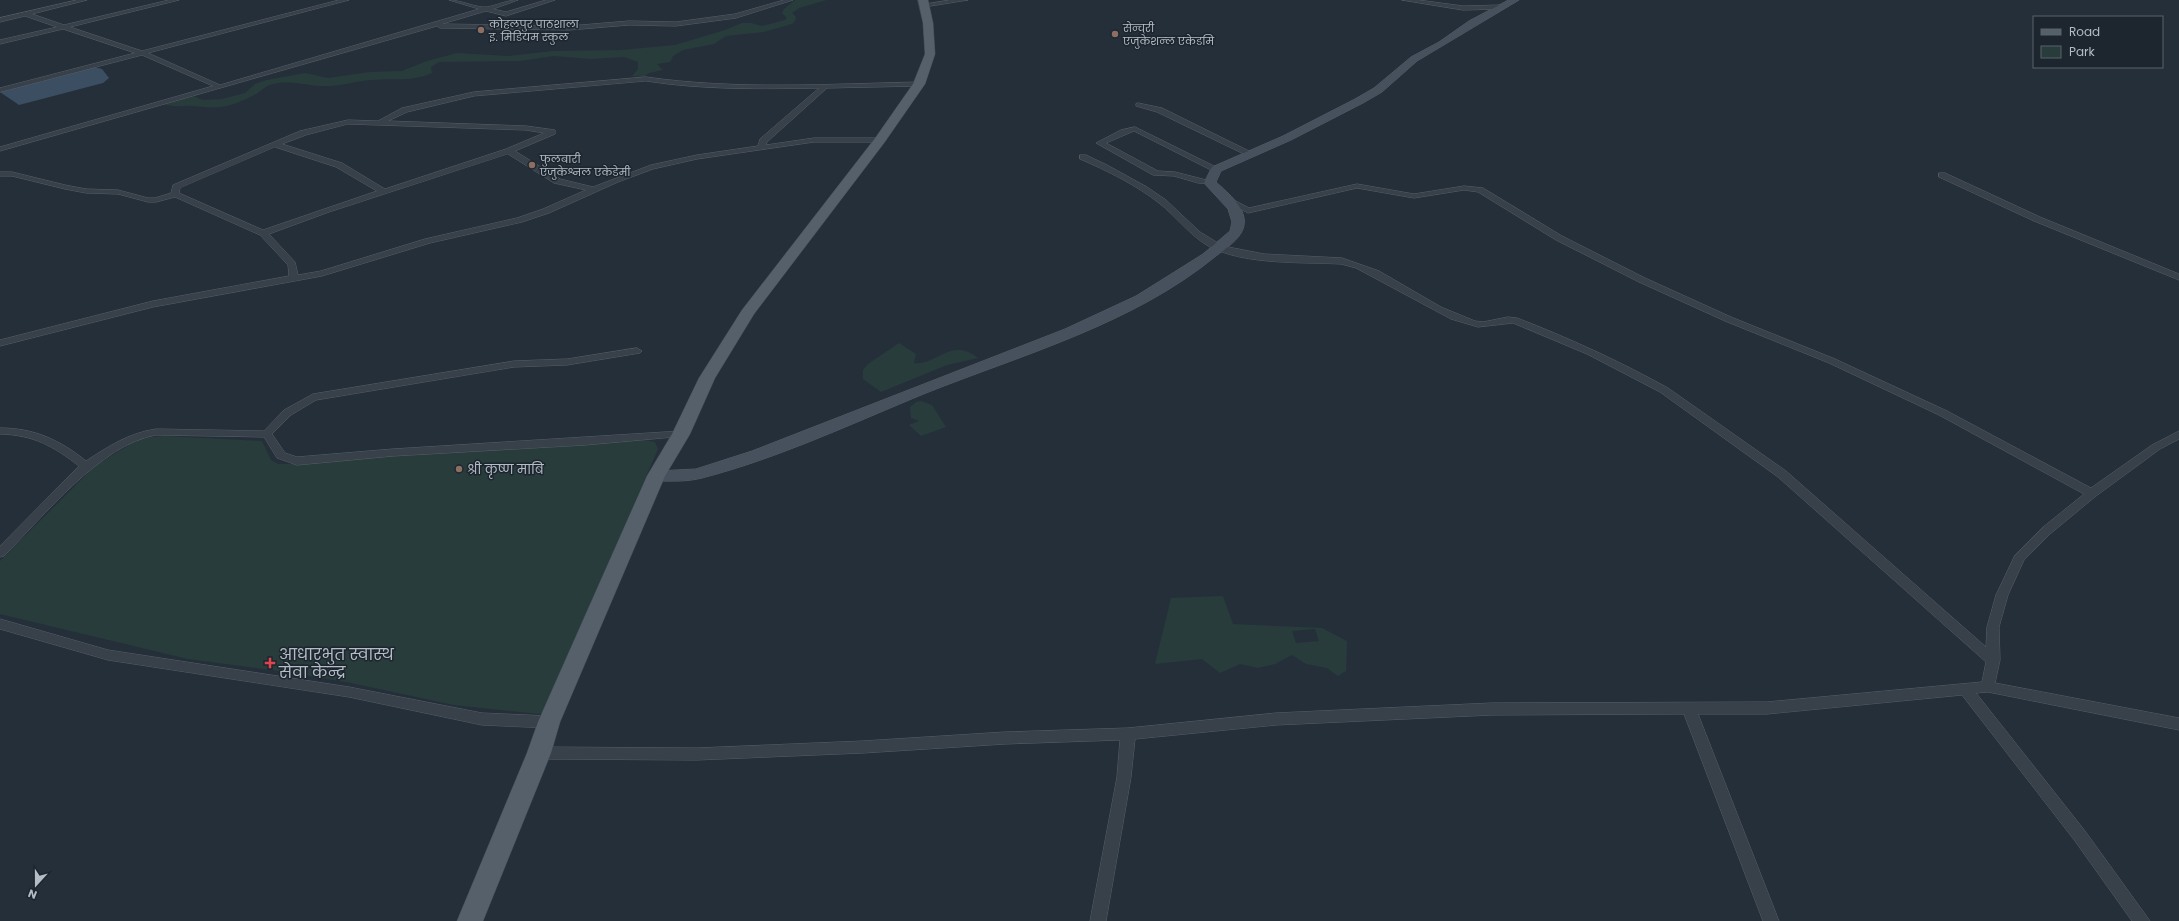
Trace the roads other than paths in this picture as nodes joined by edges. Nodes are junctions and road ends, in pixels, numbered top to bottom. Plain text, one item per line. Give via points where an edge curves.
1 (84, 0) edge
2 (176, 0) edge
3 (346, 0) edge
4 (452, 0) edge
5 (515, 0) edge
6 (552, 0) edge
7 (790, 0) edge
8 (965, 0) edge
9 (1405, 0) edge
10 (1515, 0) edge
11 (924, 2) edge
12 (1501, 7) junction
13 (484, 9) junction
14 (25, 14) junction
15 (0, 20) edge
16 (432, 25) junction
17 (62, 28) junction
18 (0, 42) edge
19 (142, 53) junction
20 (919, 84) junction
21 (826, 86) junction
22 (220, 87) junction
23 (0, 90) edge
24 (1138, 105) dead end
25 (381, 122) junction
26 (880, 140) junction
27 (275, 144) junction
28 (761, 148) junction
29 (0, 149) edge
30 (510, 151) junction
31 (1251, 154) junction
32 (1083, 157) dead end
33 (1216, 169) junction
34 (0, 174) edge
35 (1942, 174) dead end
36 (1210, 182) junction
37 (593, 189) junction
38 (383, 191) junction
39 (176, 194) junction
40 (1229, 201) junction
41 (263, 233) junction
42 (1219, 248) junction
43 (2179, 277) edge
44 (294, 279) junction
45 (0, 343) edge
46 (637, 351) dead end
47 (0, 431) edge
48 (267, 434) junction
49 (681, 434) junction
50 (2179, 434) edge
51 (86, 466) junction
52 (656, 476) junction
53 (2092, 493) junction
54 (0, 553) edge
55 (0, 624) edge
56 (1993, 660) junction
57 (1988, 687) junction
58 (1966, 690) junction
59 (1688, 707) junction
60 (549, 722) junction
61 (2179, 724) edge
62 (1128, 734) junction
63 (539, 753) junction
64 (470, 921) edge
65 (1098, 921) edge
66 (1771, 921) edge
67 (2142, 921) edge

1 - 14 street
2 - 17 street
3 - 19 street
4 - 13 street
5 - 13 street
6 - 13 street via 512,13
7 - 16 street via 736,16 676,24 629,23 569,28
8 - 11 street
9 - 12 street via 1463,8
10 - 12 street
11 - 20 main road via 930,54
12 - 31 street via 1414,59 1378,90
13 - 16 street
14 - 15 street
14 - 17 street
16 - 22 street
17 - 18 street
17 - 19 street
19 - 22 street
19 - 23 street
20 - 21 street
20 - 26 main road
21 - 25 street via 752,88 646,79 608,81 474,94 405,110
21 - 28 street via 763,141
22 - 29 street
24 - 31 street via 1159,110
25 - 27 street via 348,122 303,133
25 - 30 street via 526,128 552,132
26 - 28 street via 814,140
26 - 49 main road via 747,313 707,378
27 - 38 street via 339,165
27 - 39 street via 176,187
28 - 37 street via 697,157 652,167
30 - 37 street via 557,181
30 - 38 street
31 - 33 street
32 - 42 street via 1122,175 1148,191
33 - 36 street
33 - 36 street via 1136,129 1100,143 1156,173 1175,174
34 - 39 street via 12,174 86,191 118,192 148,200
35 - 43 street via 2037,219
36 - 40 street
37 - 44 street via 546,211 519,220 428,241
38 - 41 street
39 - 41 street
40 - 42 street via 1239,218 1237,229
40 - 53 street via 1248,211 1357,186 1414,196 1464,188 1480,190 1559,238 1728,319 1832,361 1943,413
41 - 44 street via 292,264
42 - 52 street via 1155,291 1077,329 827,428 699,474
42 - 56 street via 1249,254 1355,264 1376,272 1424,303 1473,323 1486,325 1498,320 1514,320 1622,367 1664,390 1782,474
44 - 45 street via 153,304
46 - 48 street via 567,362 485,368 313,398 281,417
47 - 51 street via 25,432 50,439
48 - 49 street via 279,456 297,461 400,451
48 - 51 street via 142,433
49 - 52 main road
50 - 53 street via 2156,447
51 - 54 street
52 - 60 main road
53 - 56 street via 2020,558 2002,595 1993,627
55 - 60 street via 115,657 349,692 482,719
56 - 57 street
57 - 58 street
57 - 61 street
58 - 59 street via 1767,708
58 - 67 street via 2080,836
59 - 62 street via 1492,709 1276,719
59 - 66 street
60 - 63 main road
62 - 63 street via 697,754
62 - 65 street via 1124,777
63 - 64 main road

